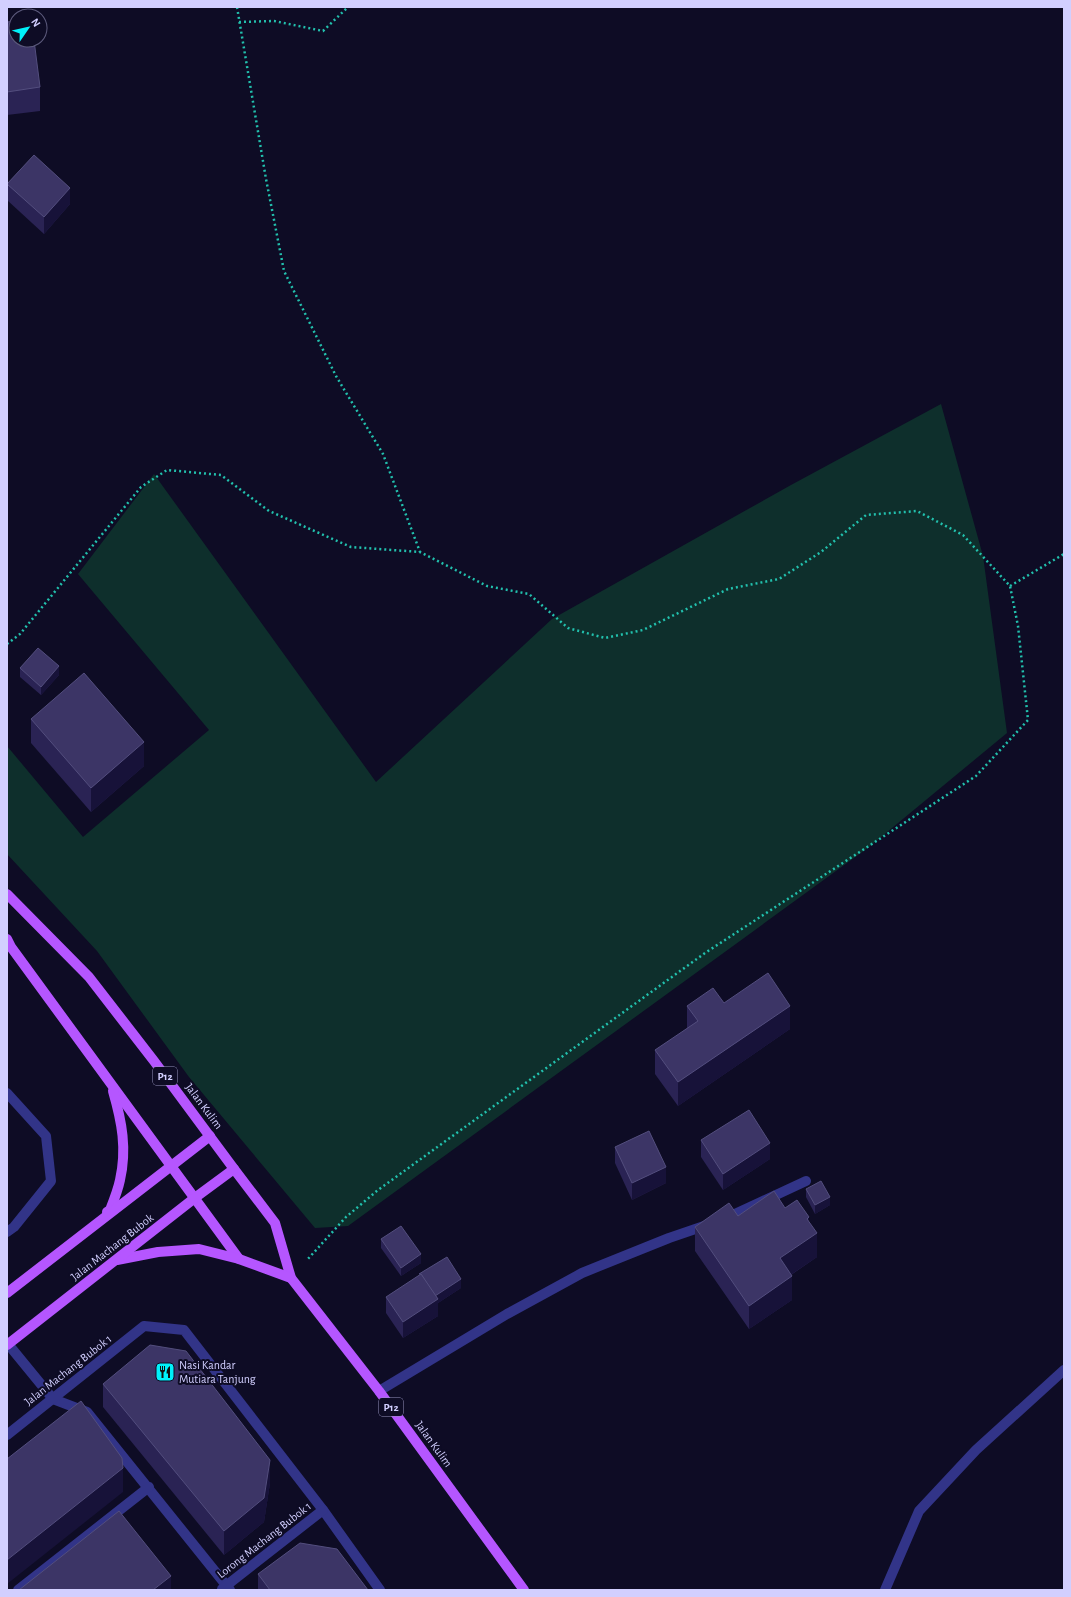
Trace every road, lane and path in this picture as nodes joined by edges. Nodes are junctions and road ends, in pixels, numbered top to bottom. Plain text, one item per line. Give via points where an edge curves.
1 (238, 7) edge
2 (348, 7) edge
3 (239, 22) junction
4 (420, 552) junction
5 (1064, 554) edge
6 (1010, 586) junction
7 (7, 644) edge
8 (7, 894) edge
9 (7, 939) edge
10 (111, 1085) junction
11 (7, 1093) edge
12 (210, 1136) junction
13 (171, 1166) junction
14 (234, 1169) junction
15 (806, 1181) dead end
16 (196, 1197) junction
17 (89, 1228) junction
18 (7, 1232) edge
19 (239, 1259) junction
20 (115, 1261) junction
21 (291, 1278) junction
22 (7, 1293) edge
23 (8, 1345) edge
24 (1064, 1370) edge
25 (379, 1391) junction
26 (53, 1399) junction
27 (7, 1435) edge
28 (149, 1487) junction
29 (323, 1510) junction
30 (226, 1589) edge
31 (18, 1590) edge
32 (380, 1590) edge
33 (524, 1590) edge
34 (886, 1590) edge

1 - 3 path
2 - 3 path via 323,31 274,21
3 - 4 path via 284,271 336,376 383,454
4 - 6 path via 487,586 529,594 568,628 605,638 643,630 728,589 779,579 821,552 866,515 917,511 963,535
4 - 7 path via 351,547 269,511 220,475 167,470 141,487 20,634
5 - 6 path
6 - 21 path via 1018,626 1028,720 976,776 705,953 378,1190 346,1217
8 - 12 main road, Jalan Kulim / P12 via 89,978
9 - 10 main road
10 - 13 main road
10 - 17 main road via 121,1120 124,1150 120,1181 110,1210
11 - 18 street via 46,1136 50,1181 14,1227
12 - 13 main road
12 - 14 main road, Jalan Kulim / P12
13 - 16 main road
13 - 17 main road
14 - 16 main road, Jalan Machang Bubok
14 - 21 main road, Jalan Kulim / P12 via 275,1223
15 - 25 street via 725,1218 582,1273 507,1314
16 - 19 main road
16 - 20 main road, Jalan Machang Bubok
17 - 22 main road
19 - 20 main road via 199,1249 158,1252
19 - 21 main road
20 - 23 main road, Jalan Machang Bubok
21 - 25 main road, Jalan Kulim / P12
23 - 26 street
24 - 34 street via 976,1450 919,1511
25 - 33 main road, Jalan Kulim / P12
26 - 27 street, Jalan Machang Bubok 1
26 - 28 street via 87,1412
26 - 29 street, Jalan Machang Bubok 1 via 144,1326 184,1330
28 - 30 street
28 - 31 street
29 - 30 street, Lorong Machang Bubok 1
29 - 32 street

